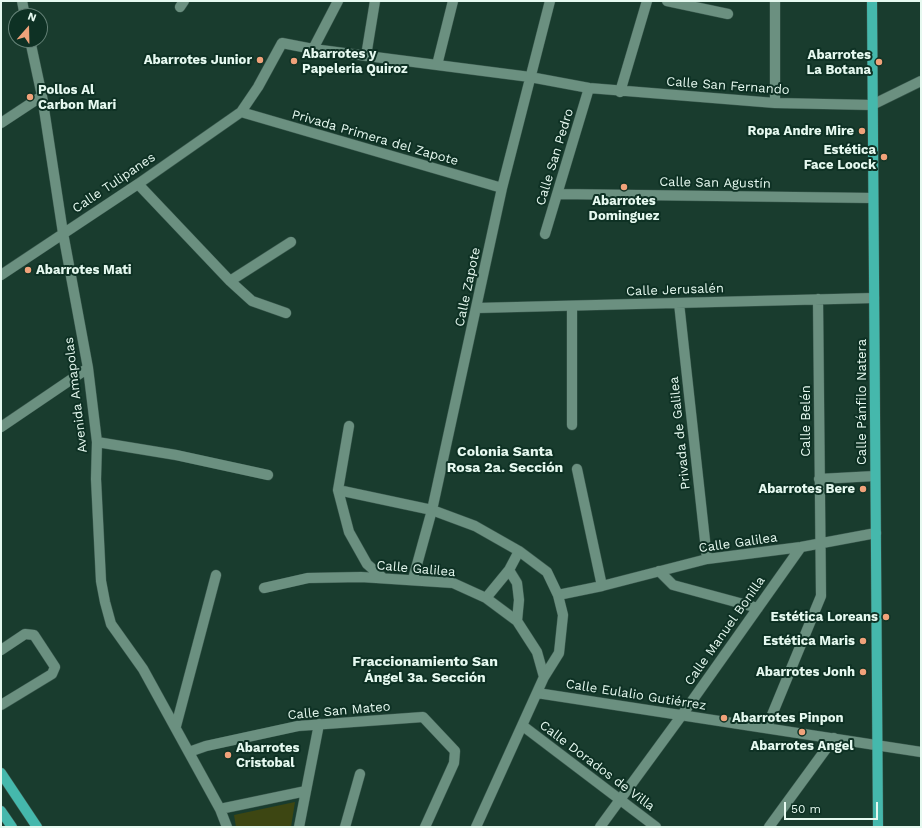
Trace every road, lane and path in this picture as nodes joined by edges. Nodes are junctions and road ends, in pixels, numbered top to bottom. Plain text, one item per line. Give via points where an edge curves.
1 (338, 1) edge
2 (375, 1) edge
3 (453, 1) edge
4 (550, 1) edge
5 (647, 1) edge
6 (667, 1) edge
7 (775, 1) edge
8 (872, 1) edge
9 (728, 14) dead end
10 (32, 48) edge
11 (312, 49) junction
12 (366, 56) junction
13 (437, 65) junction
14 (530, 77) junction
15 (921, 81) edge
16 (589, 88) junction
17 (620, 92) junction
18 (42, 96) junction
19 (775, 103) junction
20 (872, 104) junction
21 (241, 112) junction
22 (1, 123) edge
23 (138, 184) junction
24 (502, 188) junction
25 (558, 194) junction
26 (873, 198) junction
27 (63, 233) junction
28 (545, 234) dead end
29 (291, 242) dead end
30 (1, 275) edge
31 (230, 281) junction
32 (874, 298) junction
33 (818, 299) junction
34 (679, 303) junction
35 (572, 306) junction
36 (477, 308) junction
37 (286, 313) dead end
38 (88, 368) junction
39 (572, 425) dead end
40 (349, 426) dead end
41 (1, 427) edge
42 (97, 442) junction
43 (577, 469) dead end
44 (268, 475) dead end
45 (875, 476) junction
46 (819, 479) junction
47 (338, 490) junction
48 (432, 510) junction
49 (876, 533) junction
50 (820, 543) junction
51 (801, 547) junction
52 (519, 551) junction
53 (707, 559) junction
54 (509, 570) junction
55 (659, 571) junction
56 (216, 575) dead end
57 (383, 578) junction
58 (413, 580) junction
59 (602, 586) junction
60 (264, 588) dead end
61 (558, 595) junction
62 (486, 598) junction
63 (758, 608) junction
64 (517, 621) junction
65 (1, 650) edge
66 (544, 677) junction
67 (537, 693) junction
68 (1, 705) edge
69 (682, 715) junction
70 (319, 724) junction
71 (176, 726) junction
72 (522, 726) junction
73 (767, 727) junction
74 (834, 738) junction
75 (877, 745) junction
76 (189, 752) junction
77 (921, 752) edge
78 (1, 773) edge
79 (360, 774) dead end
80 (306, 790) junction
81 (620, 800) junction
82 (220, 809) junction
83 (1, 810) edge
84 (226, 826) edge
85 (12, 827) edge
86 (37, 827) edge
87 (299, 827) edge
88 (345, 827) edge
89 (425, 827) edge
90 (476, 827) edge
91 (600, 827) edge
92 (656, 827) edge
93 (769, 827) edge
94 (878, 827) edge

1 - 11 street
2 - 12 street
3 - 13 street
4 - 14 street, Calle Zapote
5 - 17 street
6 - 9 street
7 - 19 street
8 - 20 main road, Calle Pánfilo Natera
10 - 18 street, Avenida Amapolas
11 - 12 street, Calle San Fernando
11 - 21 street, Calle San Fernando via 282,43
12 - 13 street, Calle San Fernando
13 - 14 street, Calle San Fernando
14 - 16 street, Calle San Fernando
14 - 24 street, Calle Zapote
15 - 20 street, Calle San Fernando
16 - 17 street, Calle San Fernando
16 - 25 street, Calle San Pedro
17 - 19 street, Calle San Fernando
18 - 22 street
18 - 27 street, Avenida Amapolas
19 - 20 street, Calle San Fernando
20 - 26 main road, Calle Pánfilo Natera
21 - 23 street, Calle Tulipanes
21 - 24 street, Privada Primera del Zapote
23 - 27 street, Calle Tulipanes
23 - 31 street
24 - 36 street, Calle Zapote
25 - 26 street, Calle San Agustín
25 - 28 street, Calle San Pedro
26 - 32 main road, Calle Pánfilo Natera
27 - 30 street, Calle Tulipanes
27 - 38 street, Avenida Amapolas
29 - 31 street
31 - 37 street via 252,301
32 - 33 street, Calle Jerusalén
32 - 45 main road, Calle Pánfilo Natera
33 - 34 street, Calle Jerusalén
33 - 46 street, Calle Belén
34 - 35 street, Calle Jerusalén
34 - 53 street, Privada de Galilea
35 - 36 street, Calle Jerusalén
35 - 39 street
36 - 48 street, Calle Zapote
38 - 41 street
38 - 42 street, Avenida Amapolas
40 - 47 street
42 - 44 street via 176,455
42 - 71 street, Avenida Amapolas via 96,479 101,581 111,624 143,669
43 - 59 street
45 - 46 street
45 - 49 main road, Calle Pánfilo Natera
46 - 50 street, Calle Belén
47 - 48 street
47 - 57 street via 349,532 367,564
48 - 52 street via 475,526
48 - 58 street, Calle Zapote
49 - 50 street, Calle Galilea
49 - 75 main road, Calle Pánfilo Natera
50 - 51 street, Calle Galilea
50 - 73 street, Calle Belén via 821,596
51 - 53 street, Calle Galilea
51 - 63 street, Calle Manuel Bonilla
52 - 54 street
52 - 61 street via 546,572
53 - 55 street, Calle Galilea
54 - 62 street
54 - 64 street via 517,583
55 - 59 street, Calle Galilea
55 - 63 street via 673,585
56 - 71 street
57 - 58 street, Calle Galilea
57 - 60 street, Calle Galilea via 308,578
58 - 62 street, Calle Galilea via 453,583
59 - 61 street, Calle Galilea
61 - 66 street via 562,615 559,653
62 - 64 street, Calle Galilea
63 - 69 street, Calle Manuel Bonilla
64 - 66 street, Calle Galilea via 537,652
65 - 68 street via 25,634 34,635 55,666 52,674
66 - 67 street
67 - 69 street, Calle Eulalio Gutiérrez
67 - 72 street
69 - 73 street, Calle Eulalio Gutiérrez
69 - 81 street, Calle Manuel Bonilla
70 - 76 street, Calle San Mateo via 298,726
70 - 80 street
70 - 89 street, Calle San Mateo via 423,717 455,751 454,763
71 - 76 street, Avenida Amapolas
72 - 81 street, Calle Dorados de Villa
72 - 90 street
73 - 74 street, Calle Eulalio Gutiérrez
74 - 75 street, Calle Eulalio Gutiérrez
74 - 93 street
75 - 77 street, Calle Eulalio Gutiérrez
75 - 94 main road, Calle Pánfilo Natera
76 - 82 street
78 - 86 main road
79 - 88 street
80 - 82 street
80 - 87 street
81 - 91 street, Calle Manuel Bonilla
81 - 92 street, Calle Dorados de Villa
82 - 84 street
83 - 85 main road

